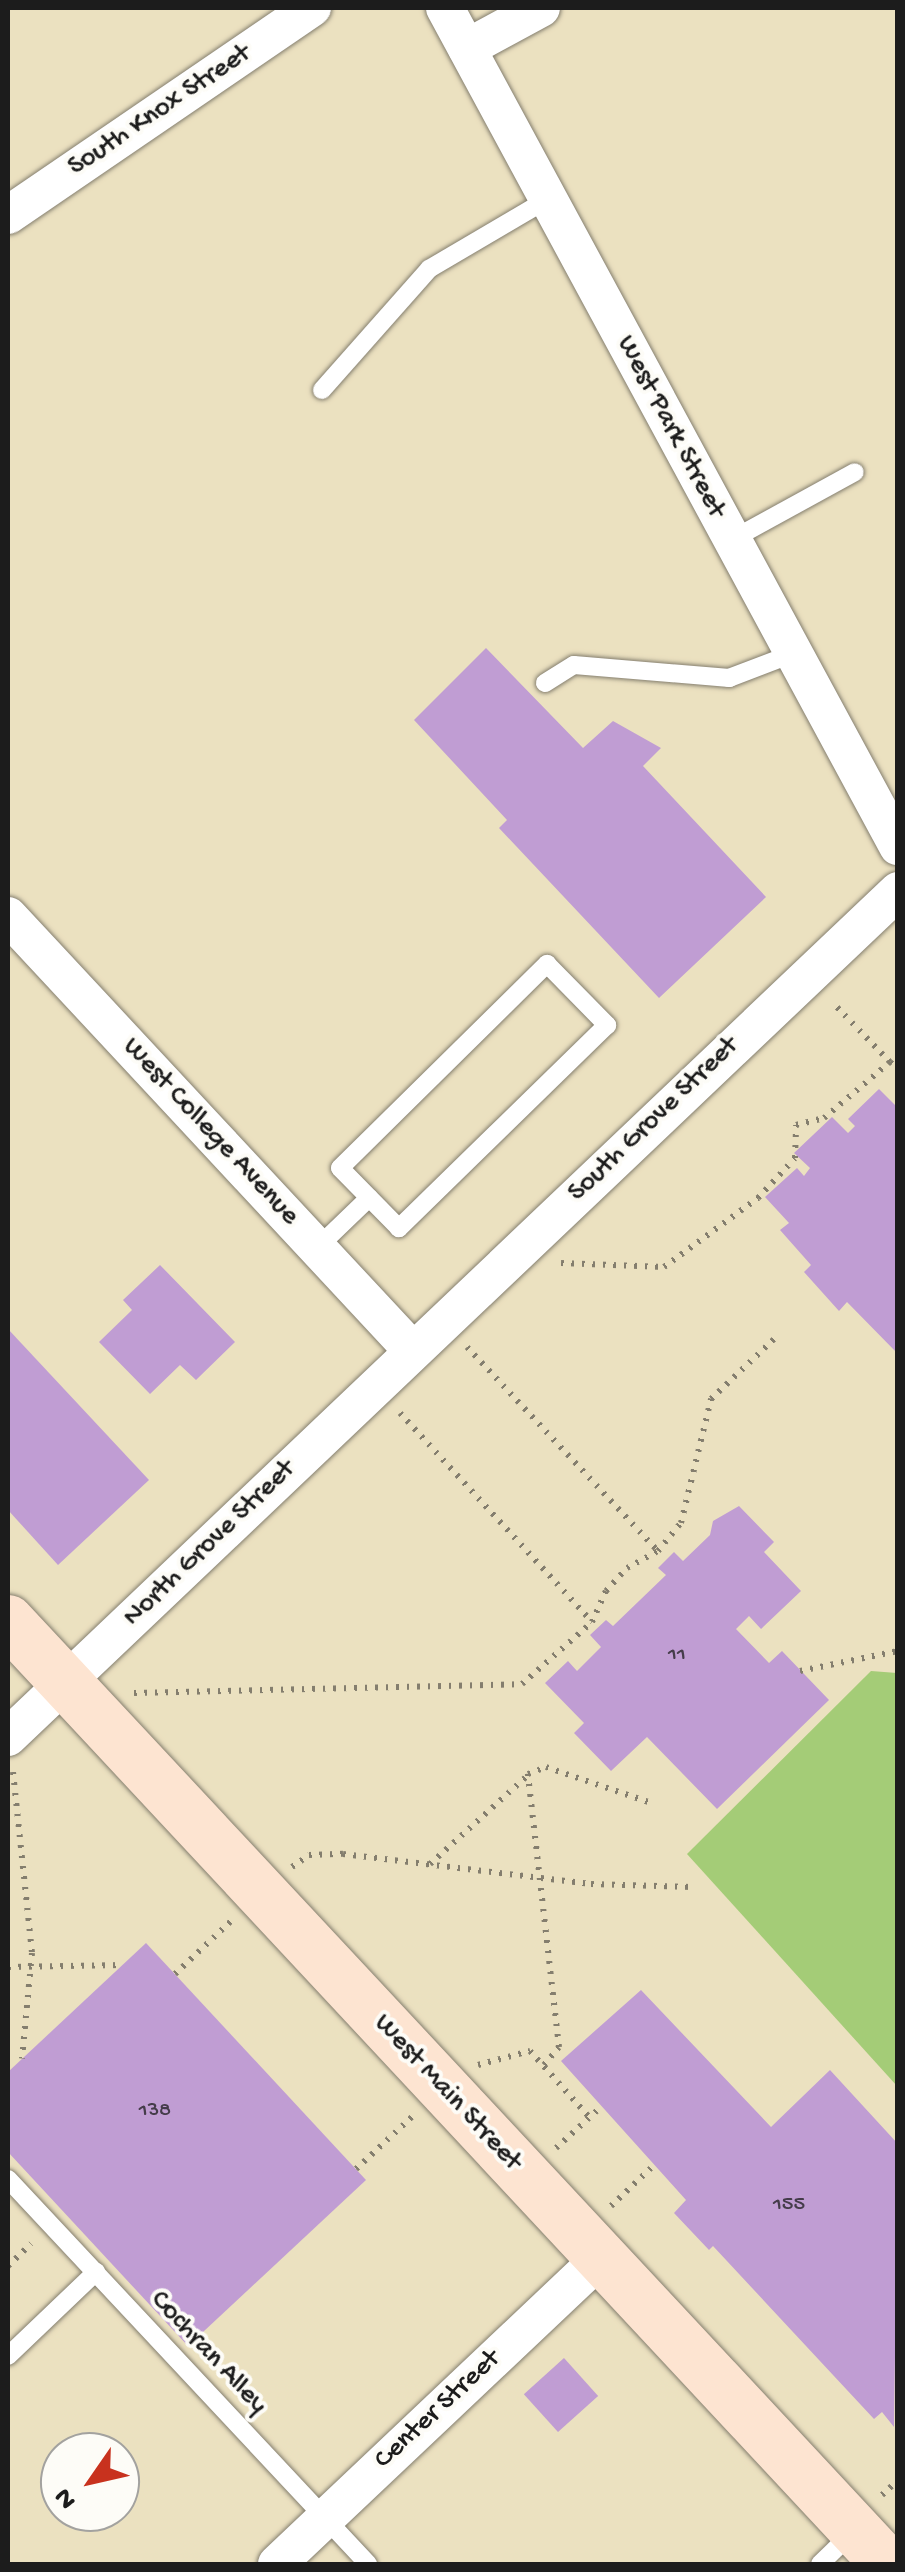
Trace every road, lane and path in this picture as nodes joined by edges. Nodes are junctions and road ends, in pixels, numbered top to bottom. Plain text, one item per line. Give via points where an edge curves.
1 (312, 8) edge
2 (445, 8) edge
3 (541, 8) edge
4 (467, 48) junction
5 (548, 200) junction
6 (8, 215) edge
7 (322, 390) dead end
8 (855, 472) dead end
9 (731, 540) junction
10 (792, 654) junction
11 (544, 683) dead end
12 (898, 846) edge
13 (898, 891) edge
14 (8, 916) edge
15 (826, 996) dead end
16 (890, 1062) junction
17 (898, 1069) edge
18 (369, 1198) junction
19 (318, 1247) junction
20 (545, 1262) dead end
21 (776, 1338) dead end
22 (462, 1342) dead end
23 (412, 1350) junction
24 (394, 1407) dead end
25 (658, 1551) junction
26 (8, 1621) edge
27 (592, 1622) junction
28 (898, 1651) edge
29 (800, 1671) dead end
30 (65, 1682) junction
31 (123, 1694) dead end
32 (10, 1754) edge
33 (528, 1774) junction
34 (651, 1803) dead end
35 (429, 1865) junction
36 (279, 1875) dead end
37 (542, 1877) junction
38 (692, 1887) dead end
39 (232, 1920) dead end
40 (122, 1965) dead end
41 (8, 1966) edge
42 (30, 1969) junction
43 (176, 1974) dead end
44 (22, 2059) dead end
45 (544, 2065) junction
46 (464, 2072) dead end
47 (602, 2106) dead end
48 (414, 2115) dead end
49 (590, 2117) junction
50 (544, 2158) dead end
51 (654, 2164) dead end
52 (356, 2169) dead end
53 (8, 2178) edge
54 (600, 2237) junction
55 (31, 2244) dead end
56 (8, 2266) edge
57 (96, 2272) junction
58 (8, 2356) edge
59 (324, 2518) junction
60 (854, 2553) edge
61 (277, 2564) edge
62 (368, 2564) edge

1 - 6 street, South Knox Street
2 - 4 street, West Park Street
3 - 4 street
4 - 5 street, West Park Street
5 - 7 lane via 429,269
5 - 9 street, West Park Street
8 - 9 lane
9 - 10 street, West Park Street
10 - 11 lane via 728,678 574,665
10 - 12 street, West Park Street
13 - 23 street, South Grove Street
14 - 19 street, West College Avenue
15 - 16 path
16 - 17 path
16 - 20 path via 824,1118 802,1120 795,1158 758,1198 664,1267
18 - 18 lane via 399,1228 607,1025 547,964 340,1168
18 - 19 lane
19 - 23 street, West College Avenue
21 - 25 path via 712,1399 681,1523
22 - 25 path
23 - 30 street, North Grove Street
24 - 27 path
25 - 27 path via 627,1568 606,1591
26 - 30 main road, West Main Street
27 - 31 path via 522,1684
28 - 29 path
30 - 32 street, North Grove Street
30 - 54 main road, West Main Street
32 - 42 path
33 - 34 path via 546,1767
33 - 35 path
33 - 37 path
35 - 36 path via 309,1855
35 - 37 path
37 - 38 path
37 - 45 path via 558,2047
39 - 43 path
40 - 42 path
41 - 42 path
42 - 44 path
45 - 46 path via 530,2051
45 - 49 path
47 - 49 path
48 - 52 path
49 - 50 path
51 - 54 path
53 - 57 lane, Cochran Alley
54 - 59 street, Center Street
54 - 60 main road, West Main Street
55 - 56 path
57 - 58 lane
57 - 59 lane, Cochran Alley
59 - 61 street, Center Street
59 - 62 lane, Cochran Alley

